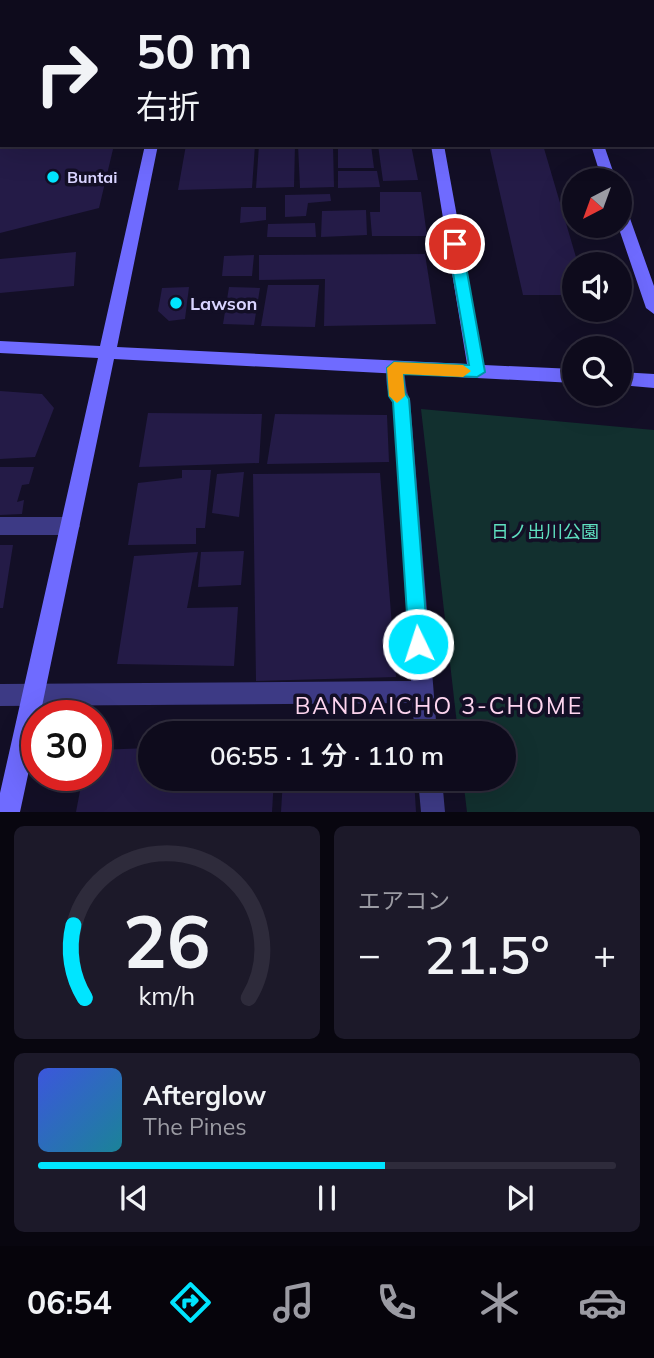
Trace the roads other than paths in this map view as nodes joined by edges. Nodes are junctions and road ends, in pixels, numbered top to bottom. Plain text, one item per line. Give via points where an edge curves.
1 (152, 147) edge
2 (437, 147) edge
3 (598, 147) edge
4 (605, 168) edge
5 (630, 238) edge
6 (654, 308) edge
7 (0, 347) edge
8 (108, 353) junction
9 (394, 368) junction
10 (477, 372) junction
11 (562, 376) edge
12 (632, 380) edge
13 (654, 381) edge
14 (0, 526) edge
15 (71, 526) junction
16 (422, 692) junction
17 (0, 695) edge
18 (34, 695) junction
19 (425, 721) edge
20 (431, 791) edge
21 (8, 812) edge
22 (433, 812) edge

1 - 8 street
2 - 10 street
3 - 4 street
5 - 6 street
7 - 8 street
8 - 9 street
8 - 15 street
9 - 10 street
9 - 16 street via 401,399
10 - 11 street
12 - 13 street
14 - 15 street
15 - 18 street
16 - 18 street
16 - 19 street
17 - 18 street
18 - 21 street
20 - 22 street

